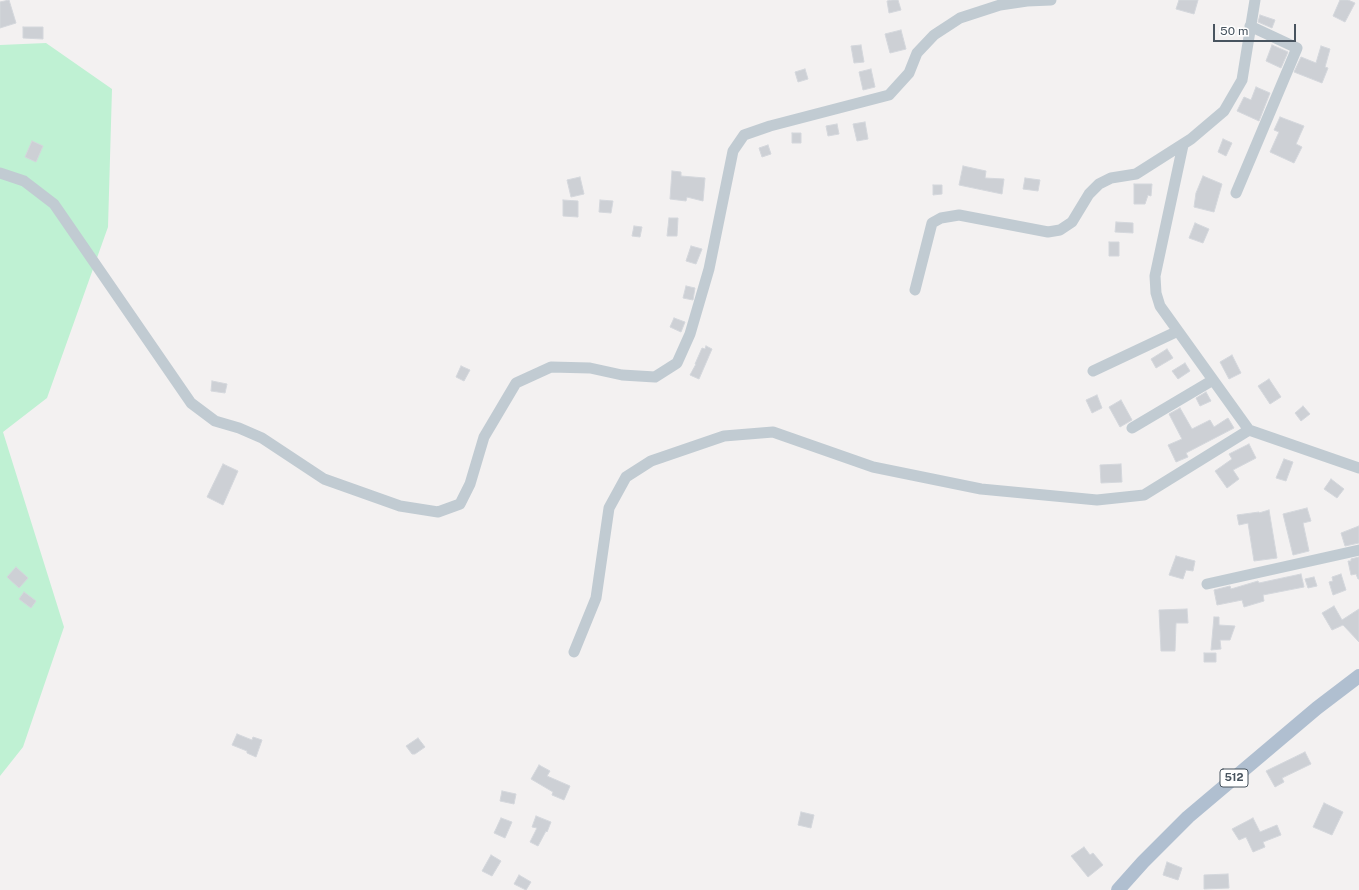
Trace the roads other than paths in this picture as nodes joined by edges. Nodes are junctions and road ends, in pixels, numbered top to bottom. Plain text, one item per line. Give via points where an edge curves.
1 (1051, 0) edge
2 (1255, 0) edge
3 (1250, 26) junction
4 (1183, 145) junction
5 (0, 173) edge
6 (1236, 193) dead end
7 (915, 290) dead end
8 (1178, 330) junction
9 (1093, 371) dead end
10 (1213, 380) junction
11 (1132, 428) dead end
12 (1248, 430) junction
13 (1359, 468) edge
14 (1359, 550) edge
15 (1207, 584) dead end
16 (574, 652) dead end
17 (1359, 676) edge
18 (1118, 890) edge

1 - 5 street via 1000,5 960,18 934,36 917,53 909,73 888,95 744,135 733,151 710,269 690,334 676,363 656,377 622,375 590,368 551,367 516,383 484,437 470,484 460,504 438,512 400,506 324,479 262,438 239,428 215,422 191,403 54,204 24,182
2 - 3 street
3 - 4 street via 1242,80 1233,96 1224,111
3 - 6 street via 1297,48
4 - 7 street via 1136,174 1111,178 1098,184 1072,222 1060,230 1048,232 959,215 941,218 932,223
4 - 8 street via 1155,276 1160,306
8 - 9 street
8 - 10 street
10 - 11 street
10 - 12 street
12 - 13 street
12 - 16 street via 1144,495 1097,500 981,489 873,467 773,432 724,436 651,461 626,477 610,508 596,598
14 - 15 street
17 - 18 main road, 512 via 1317,708 1188,817

